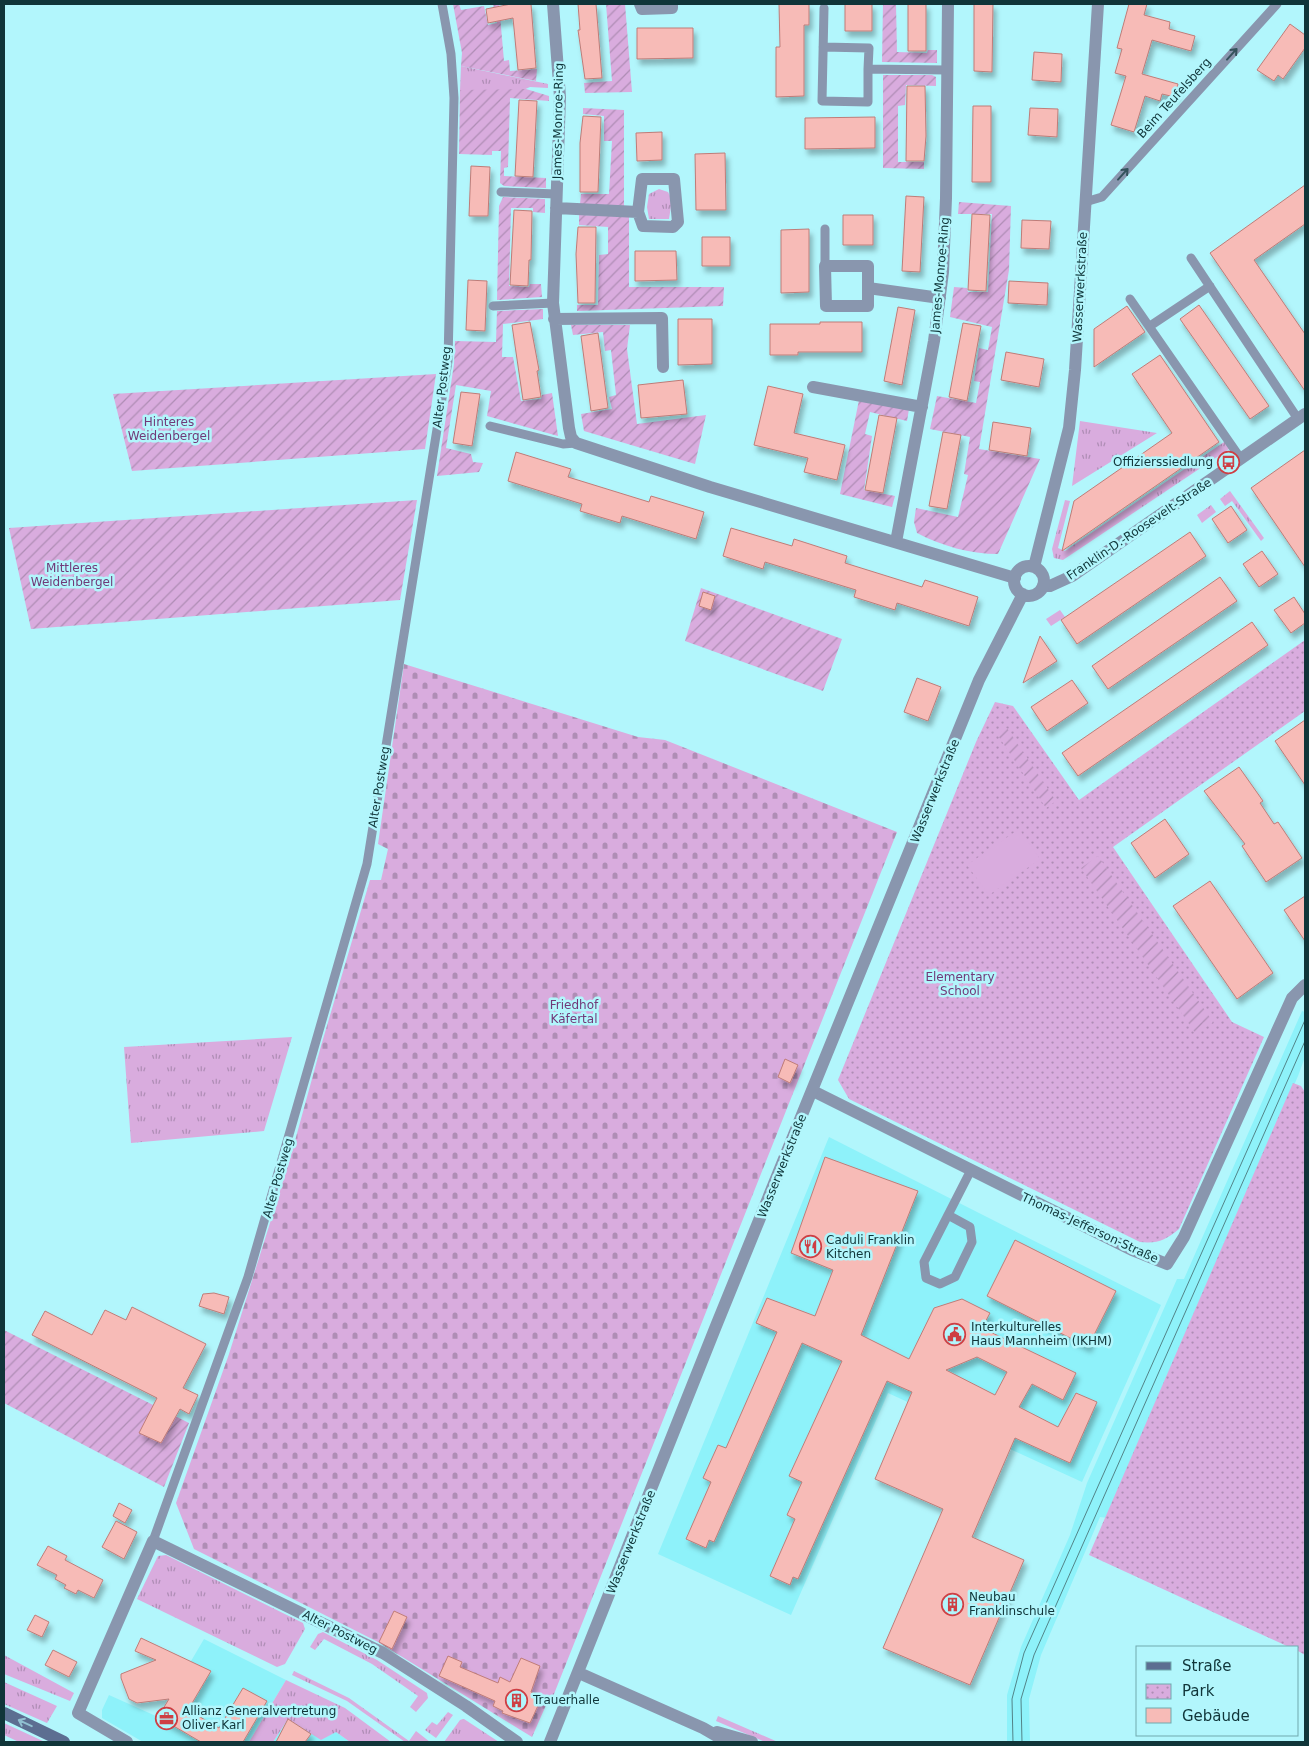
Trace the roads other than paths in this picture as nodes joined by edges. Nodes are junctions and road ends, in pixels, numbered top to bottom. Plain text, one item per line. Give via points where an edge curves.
1 (442, 4) edge
2 (553, 4) edge
3 (640, 4) edge
4 (672, 4) edge
5 (948, 4) edge
6 (1098, 4) edge
7 (1277, 4) edge
8 (824, 8) dead end
9 (823, 47) junction
10 (868, 69) junction
11 (947, 70) junction
12 (501, 192) dead end
13 (556, 194) junction
14 (1085, 202) junction
15 (556, 208) junction
16 (638, 212) junction
17 (825, 229) dead end
18 (1191, 258) dead end
19 (825, 266) junction
20 (1210, 286) junction
21 (868, 288) junction
22 (940, 298) junction
23 (1130, 299) dead end
24 (553, 303) junction
25 (493, 306) dead end
26 (554, 319) junction
27 (1150, 326) junction
28 (663, 367) dead end
29 (813, 387) dead end
30 (922, 407) junction
31 (1302, 417) edge
32 (490, 426) dead end
33 (576, 443) junction
34 (1241, 459) junction
35 (896, 542) junction
36 (1034, 567) junction
37 (1015, 578) junction
38 (1043, 586) junction
39 (1023, 594) junction
40 (1305, 985) edge
41 (813, 1091) junction
42 (970, 1170) junction
43 (948, 1215) junction
44 (153, 1541) junction
45 (579, 1673) junction
46 (4, 1713) edge
47 (703, 1728) junction
48 (64, 1742) edge
49 (127, 1742) edge
50 (517, 1742) edge
51 (550, 1742) edge
52 (727, 1742) edge
53 (752, 1742) edge

1 - 44 lane, Alter Postweg via 451,54 454,98 448,360 367,864 248,1277
2 - 13 street, James-Monroe-Ring via 560,75
3 - 4 street via 642,9 672,8
5 - 11 street, James-Monroe-Ring
6 - 14 street, Wasserwerkstraße
14 -> 7 lane, Beim Teufelsberg via 1102,197
8 - 9 lane
9 - 10 lane via 869,48
9 - 10 lane via 822,101 868,102
10 - 11 lane
11 - 22 street, James-Monroe-Ring via 945,236
12 - 13 lane
13 - 15 street, James-Monroe-Ring
14 - 36 street, Wasserwerkstraße via 1076,370 1070,417
15 - 16 street
15 - 24 street, James-Monroe-Ring
16 - 16 street via 643,226 673,227 678,222 674,179 642,179
17 - 19 lane
18 - 20 lane
19 - 21 street via 868,266
19 - 21 street via 826,306 868,306
20 - 27 lane
20 - 31 lane
21 - 22 street
22 - 30 street, James-Monroe-Ring
23 - 27 lane
24 - 25 lane
24 - 26 street, James-Monroe-Ring
26 - 28 street via 662,318
26 - 33 street, James-Monroe-Ring via 569,428
27 - 34 lane
29 - 30 street
30 - 35 street, James-Monroe-Ring
31 - 34 street, Franklin-D.-Roosevelt-Straße
32 - 33 lane via 563,444
33 - 35 street
34 - 38 street, Franklin-D.-Roosevelt-Straße via 1072,576
35 - 37 street
36 - 37 street via 1026,566 1019,570
36 - 38 street via 1043,575
37 - 39 street via 1016,588
38 - 39 street via 1037,594
39 - 41 street, Wasserwerkstraße via 979,680
40 - 42 street, Thomas-Jefferson-Straße via 1292,998 1184,1237 1167,1264
41 - 42 street, Thomas-Jefferson-Straße
41 - 45 street, Wasserwerkstraße
42 - 43 lane
43 - 43 lane via 924,1262 926,1278 940,1284 955,1277 972,1242 970,1227
44 - 49 street, Alter Postweg via 78,1713
44 - 50 street, Alter Postweg via 383,1653
45 - 47 street
45 - 51 street, Wasserwerkstraße
48 -> 46 main road
47 - 52 street
47 - 53 street

